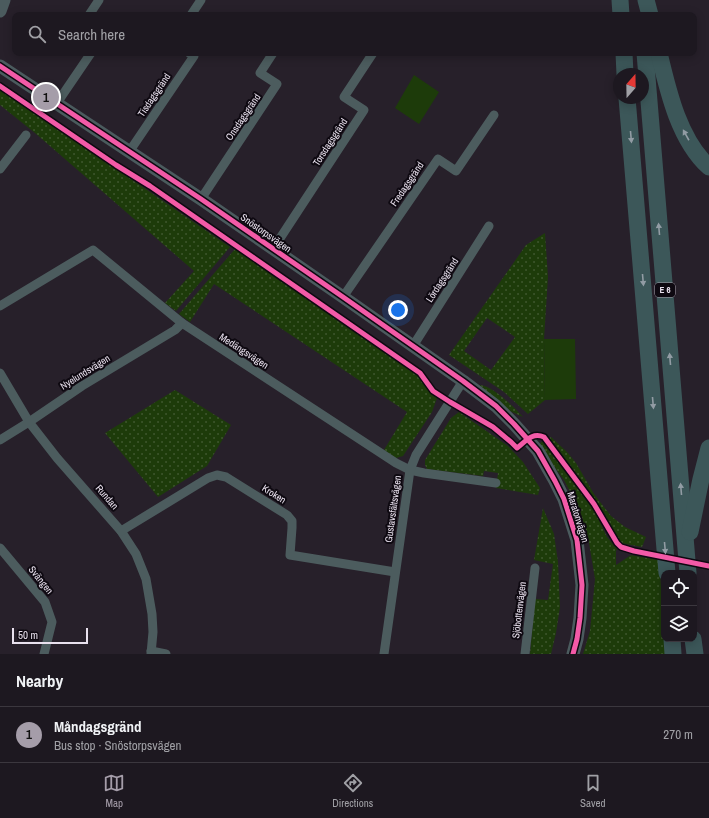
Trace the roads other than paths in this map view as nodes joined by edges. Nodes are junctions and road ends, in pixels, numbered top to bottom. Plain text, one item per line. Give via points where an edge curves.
1 (4, 0) edge
2 (99, 0) edge
3 (201, 0) edge
4 (620, 0) edge
5 (640, 0) edge
6 (646, 0) edge
7 (0, 11) edge
8 (91, 12) edge
9 (192, 12) edge
10 (621, 12) edge
11 (642, 12) edge
12 (649, 12) edge
13 (89, 56) edge
14 (194, 56) edge
15 (271, 56) edge
16 (371, 56) edge
17 (624, 56) edge
18 (645, 56) edge
19 (660, 56) edge
20 (0, 66) edge
21 (625, 68) edge
22 (57, 103) junction
23 (628, 104) edge
24 (494, 115) dead end
25 (26, 135) dead end
26 (129, 152) junction
27 (709, 167) edge
28 (0, 170) edge
29 (201, 200) junction
30 (490, 226) dead end
31 (273, 249) junction
32 (343, 297) junction
33 (0, 306) edge
34 (182, 324) junction
35 (413, 346) junction
36 (0, 373) edge
37 (463, 381) junction
38 (29, 422) junction
39 (514, 424) joint
40 (0, 440) edge
41 (709, 448) edge
42 (410, 470) junction
43 (496, 483) dead end
44 (121, 531) junction
45 (0, 548) edge
46 (686, 548) junction
47 (536, 568) dead end
48 (667, 570) edge
49 (688, 570) edge
50 (395, 572) junction
51 (672, 642) edge
52 (693, 642) edge
53 (151, 653) edge
54 (44, 654) edge
55 (166, 654) edge
56 (384, 654) edge
57 (525, 654) edge
58 (573, 654) edge
59 (673, 654) edge
60 (695, 654) edge

1 - 7 street
2 - 8 street
3 - 9 street
4 - 10 highway
5 - 11 highway
6 - 12 highway
13 - 22 street
14 - 26 street, Tisdagsgränd
15 - 29 street, Onsdagsgränd via 260,73 278,84
16 - 31 street, Torsdagsgränd via 344,97 364,110
17 - 21 highway
46 -> 18 highway, E 6
27 -> 19 highway via 684,132 669,92
20 - 22 street, Snöstorpsvägen
22 - 26 street, Snöstorpsvägen
23 -> 48 highway, E 6
24 - 32 street, Fredagsgränd via 456,171 438,159
25 - 28 street
26 - 29 street, Snöstorpsvägen
29 - 31 street, Snöstorpsvägen
30 - 35 street, Lördagsgränd
31 - 32 street, Snöstorpsvägen
32 - 35 street, Snöstorpsvägen
33 - 34 street, Medängsvägen via 92,250
34 - 38 street, Nyelundsvägen
34 - 42 street, Medängsvägen
35 - 37 street, Snöstorpsvägen
36 - 38 street, Rundan
37 - 39 street, Snöstorpsvägen via 496,406
37 - 42 street, Gustavsfältsvägen via 416,455
38 - 40 street, Nyelundsvägen
38 - 44 street, Rundan
39 - 58 street, Maratonvägen via 538,451 555,481 564,499 577,540 582,592
41 - 46 highway
42 - 43 street, Medängsvägen
42 - 50 street, Gustavsfältsvägen
44 - 50 street, Kroken via 217,475 226,477 287,515 292,521 290,555
44 - 53 street, Rundan via 136,554 146,579 152,614
45 - 54 street, Svängen via 45,602 52,622
46 - 49 highway, E 6
47 - 57 street, Sjöbottenvägen
50 - 56 street, Gustavsfältsvägen
51 - 59 highway
52 - 60 highway
53 - 55 street

